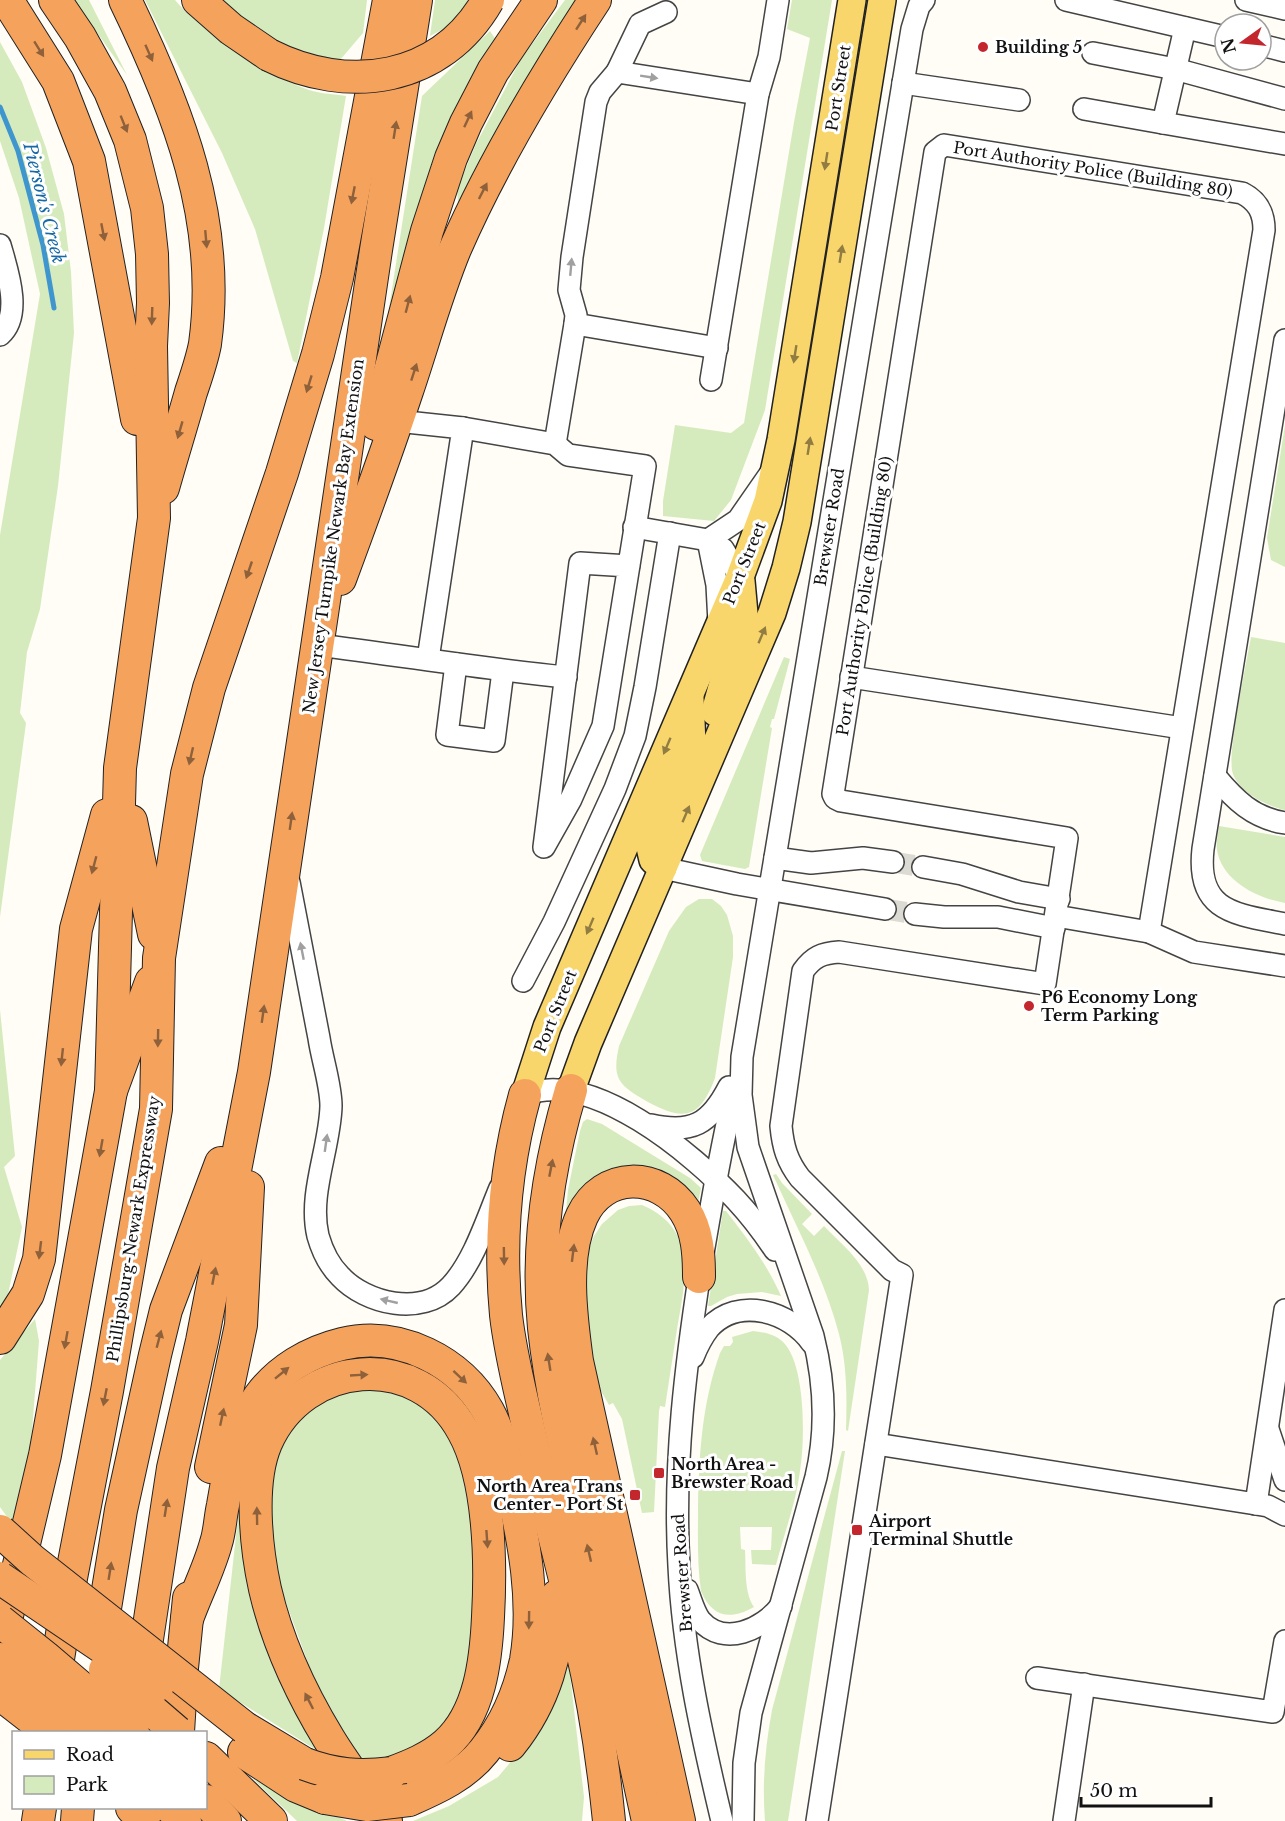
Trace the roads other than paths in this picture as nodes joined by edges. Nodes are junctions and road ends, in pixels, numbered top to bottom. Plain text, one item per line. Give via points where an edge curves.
1 (7, 0) edge
2 (55, 0) edge
3 (125, 0) edge
4 (198, 0) edge
5 (389, 0) edge
6 (416, 0) edge
7 (488, 0) edge
8 (541, 0) edge
9 (595, 0) edge
10 (778, 0) edge
11 (852, 0) edge
12 (882, 0) edge
13 (924, 0) edge
14 (1066, 0) edge
15 (1246, 0) edge
16 (1285, 9) edge
17 (666, 12) dead end
18 (1185, 28) junction
19 (1213, 34) edge
20 (1092, 54) dead end
21 (1175, 69) junction
22 (617, 72) junction
23 (903, 83) junction
24 (758, 94) junction
25 (1285, 99) edge
26 (1019, 100) dead end
27 (1084, 110) dead end
28 (1163, 123) junction
29 (1285, 144) edge
30 (0, 245) edge
31 (575, 324) junction
32 (0, 335) edge
33 (1285, 340) edge
34 (717, 348) junction
35 (711, 380) dead end
36 (397, 421) junction
37 (463, 428) junction
38 (555, 444) junction
39 (776, 464) junction
40 (154, 518) junction
41 (634, 527) junction
42 (670, 533) junction
43 (708, 540) junction
44 (629, 566) junction
45 (740, 577) junction
46 (719, 625) junction
47 (316, 645) junction
48 (428, 659) junction
49 (456, 664) junction
50 (503, 671) junction
51 (566, 677) junction
52 (850, 677) junction
53 (690, 693) junction
54 (1182, 728) junction
55 (716, 744) junction
56 (120, 768) junction
57 (1215, 776) junction
58 (1285, 823) edge
59 (775, 858) junction
60 (285, 860) junction
61 (893, 862) tunnel mouth
62 (923, 867) tunnel mouth
63 (663, 868) junction
64 (770, 889) junction
65 (885, 909) tunnel mouth
66 (915, 914) tunnel mouth
67 (1056, 914) junction
68 (1285, 924) edge
69 (1149, 932) junction
70 (159, 958) junction
71 (1285, 966) edge
72 (523, 981) dead end
73 (742, 1057) junction
74 (254, 1072) junction
75 (571, 1090) junction
76 (111, 1091) junction
77 (525, 1095) junction
78 (645, 1124) junction
79 (508, 1167) junction
80 (715, 1180) junction
81 (699, 1277) junction
82 (796, 1291) junction
83 (1285, 1310) edge
84 (0, 1338) edge
85 (817, 1351) junction
86 (684, 1383) junction
87 (1268, 1426) junction
88 (499, 1439) junction
89 (876, 1444) junction
90 (1285, 1480) edge
91 (542, 1488) junction
92 (1256, 1504) junction
93 (1285, 1515) edge
94 (612, 1524) junction
95 (0, 1531) edge
96 (679, 1567) junction
97 (0, 1578) edge
98 (0, 1582) edge
99 (781, 1605) junction
100 (602, 1610) junction
101 (186, 1619) junction
102 (0, 1621) edge
103 (1285, 1641) edge
104 (0, 1645) edge
105 (0, 1659) edge
106 (1037, 1678) dead end
107 (1084, 1684) junction
108 (0, 1694) edge
109 (592, 1703) junction
110 (47, 1731) edge
111 (48, 1731) edge
112 (87, 1731) edge
113 (91, 1731) edge
114 (133, 1731) edge
115 (134, 1731) edge
116 (177, 1731) edge
117 (178, 1731) edge
118 (329, 1738) junction
119 (245, 1740) junction
120 (207, 1759) edge
121 (391, 1773) junction
122 (409, 1800) junction
123 (207, 1802) edge
124 (133, 1809) edge
125 (174, 1809) edge
126 (146, 1821) edge
127 (185, 1821) edge
128 (225, 1821) edge
129 (271, 1821) edge
130 (375, 1821) edge
131 (386, 1821) edge
132 (598, 1821) edge
133 (609, 1821) edge
134 (631, 1821) edge
135 (648, 1821) edge
136 (679, 1821) edge
137 (693, 1821) edge
138 (723, 1821) edge
139 (743, 1821) edge
140 (817, 1821) edge
141 (1064, 1821) edge

1 -> 40 highway via 58,81 89,161
2 -> 40 highway via 110,91 130,140 144,193 152,264
3 -> 40 highway via 187,150 206,235 208,292 204,347
4 - 7 highway, bridge via 269,55 303,69 357,78 391,74 416,65 452,42
5 -> 70 highway via 337,278 318,354 197,731 178,822
47 -> 6 highway, New Jersey Turnpike Newark Bay Extension
47 -> 8 highway via 438,195 483,88
36 -> 9 highway via 464,230 527,111
10 - 24 street via 769,57
11 -> 39 main road, Port Street
55 -> 12 main road, Port Street via 780,591 792,545
13 - 23 street, Brewster Road via 915,17
14 - 18 street
15 - 16 street
17 - 22 street via 640,24
18 - 19 street
18 - 21 street
20 - 21 street
21 - 25 street
21 - 28 street
22 -> 24 street
31 -> 22 street via 569,290 572,257 596,102
23 - 26 street
23 - 59 street, Brewster Road
24 - 34 street
27 - 28 street
28 - 29 street
30 - 32 street via 12,296 10,321
31 - 34 street
31 - 38 street
33 - 57 street
34 - 35 street
36 - 37 street
36 - 47 highway
37 - 38 street
37 - 48 street
38 - 41 street via 568,456 645,466
39 - 43 street via 738,520
39 - 45 main road, Port Street via 768,501
40 - 56 highway
41 - 42 street
41 - 44 street
42 - 43 street
42 - 72 street via 635,736 615,789
43 - 45 street via 723,549
43 - 46 street via 717,585
44 - 51 street via 580,563
44 - 51 street via 603,726 571,799 544,847
45 - 46 main road, Port Street
45 - 55 main road via 744,614 715,707
46 - 53 main road, Port Street
47 - 48 street
60 -> 47 highway, New Jersey Turnpike Newark Bay Extension
48 - 49 street
49 - 50 street
49 - 50 street via 447,735 494,741
50 - 51 street
52 - 54 street
52 - 54 street, Port Authority Police (Building 80) via 935,152 948,145 1242,194 1256,202 1263,215 1264,230
52 - 67 street, Port Authority Police (Building 80) via 832,790 837,800 1067,838
53 - 63 main road via 692,744 650,847 653,860
53 -> 77 main road, Port Street via 547,1028
54 - 69 street, Port Authority Police (Building 80)
63 -> 55 main road, Port Street
56 - 70 highway
56 - 76 highway
56 -> 84 highway via 76,929 39,1259 28,1294
57 - 58 street via 1246,809
57 - 68 street via 1202,859 1202,879 1208,893 1235,912
59 - 61 street via 811,863 863,858
59 - 64 street, Brewster Road
74 -> 60 highway, New Jersey Turnpike Newark Bay Extension
79 -> 60 street via 471,1254 444,1292 418,1303 385,1301 354,1287 333,1267 316,1222 331,1104
62 - 67 street via 956,872 1019,892
63 - 64 street
63 - 75 main road, Port Street
64 - 65 street
64 - 73 street, Brewster Road
66 - 67 street
67 - 69 street
67 - 89 street via 1045,984 839,952 819,956 803,971 781,1126 783,1147 800,1178 892,1270 902,1275
69 - 71 street via 1194,952
70 - 76 highway
70 -> 111 highway, Phillipsburg-Newark Expressway via 156,1109 70,1578
73 - 78 street via 721,1102 705,1121 686,1129
73 - 80 street, Brewster Road
73 - 82 street, Brewster Road via 741,1104 748,1148
101 -> 74 highway via 204,1503 240,1325
112 -> 74 highway via 121,1510 166,1310
115 -> 74 highway via 166,1505
75 - 77 street, Brewster Road via 545,1089
75 - 78 street, Brewster Road
100 -> 75 highway via 556,1402 543,1311 546,1202
76 -> 104 highway via 52,1422
77 - 79 highway
78 - 80 street, Brewster Road
79 -> 91 highway via 503,1240 506,1315
80 - 81 street, Brewster Road
80 - 82 street, Brewster Road via 763,1233
81 - 86 street, Brewster Road
94 -> 81 highway via 574,1338 572,1259 582,1215 594,1198 620,1184 640,1181 662,1187 691,1222 697,1242
82 - 85 street, Brewster Road
83 - 87 street
85 - 86 street via 799,1328 779,1316 757,1310 736,1313 710,1328 699,1344
85 - 99 street, Brewster Road via 823,1398 822,1445
86 - 96 street, Brewster Road via 678,1485
87 - 90 street
87 - 92 street
101 -> 88 highway via 217,1543 229,1473 245,1421 268,1386 298,1362 333,1346 358,1341 391,1342 422,1351 445,1364 472,1389 489,1413
88 - 121 highway via 508,1501 510,1579 507,1638 496,1686 484,1714 458,1744 427,1762
88 -> 122 highway via 518,1516 528,1586 529,1623 523,1674 502,1724 474,1762 452,1779
89 - 92 street
89 - 140 street
91 - 109 highway
91 - 122 highway via 558,1622 551,1668 539,1699 511,1744 488,1766 446,1788
92 - 93 street
94 - 136 highway
94 - 137 highway
95 - 119 highway, bridge
96 - 99 street via 698,1617 711,1630 729,1634 748,1632
96 - 138 street, Brewster Road via 689,1666
97 - 119 highway, bridge via 189,1708
98 - 116 highway, bridge
99 - 139 street, Brewster Road via 751,1713 744,1763
100 - 134 highway
100 - 135 highway
101 - 117 highway
102 - 114 highway, bridge
103 - 107 street via 1273,1712
105 - 113 highway, bridge
106 - 107 street
107 - 141 street
108 - 110 highway, bridge
109 - 132 highway
109 - 133 highway
118 -> 121 highway via 285,1652 269,1604 258,1537 259,1472 271,1434 302,1396 346,1376 384,1375 408,1381 430,1393 463,1430 480,1480 489,1576 484,1658 467,1715 441,1748
118 - 130 highway
118 - 131 highway
119 - 121 highway, bridge via 330,1773
119 - 122 highway, bridge via 296,1786 325,1798 367,1805
120 - 129 highway
123 - 128 highway
124 - 126 highway
125 - 127 highway, bridge

